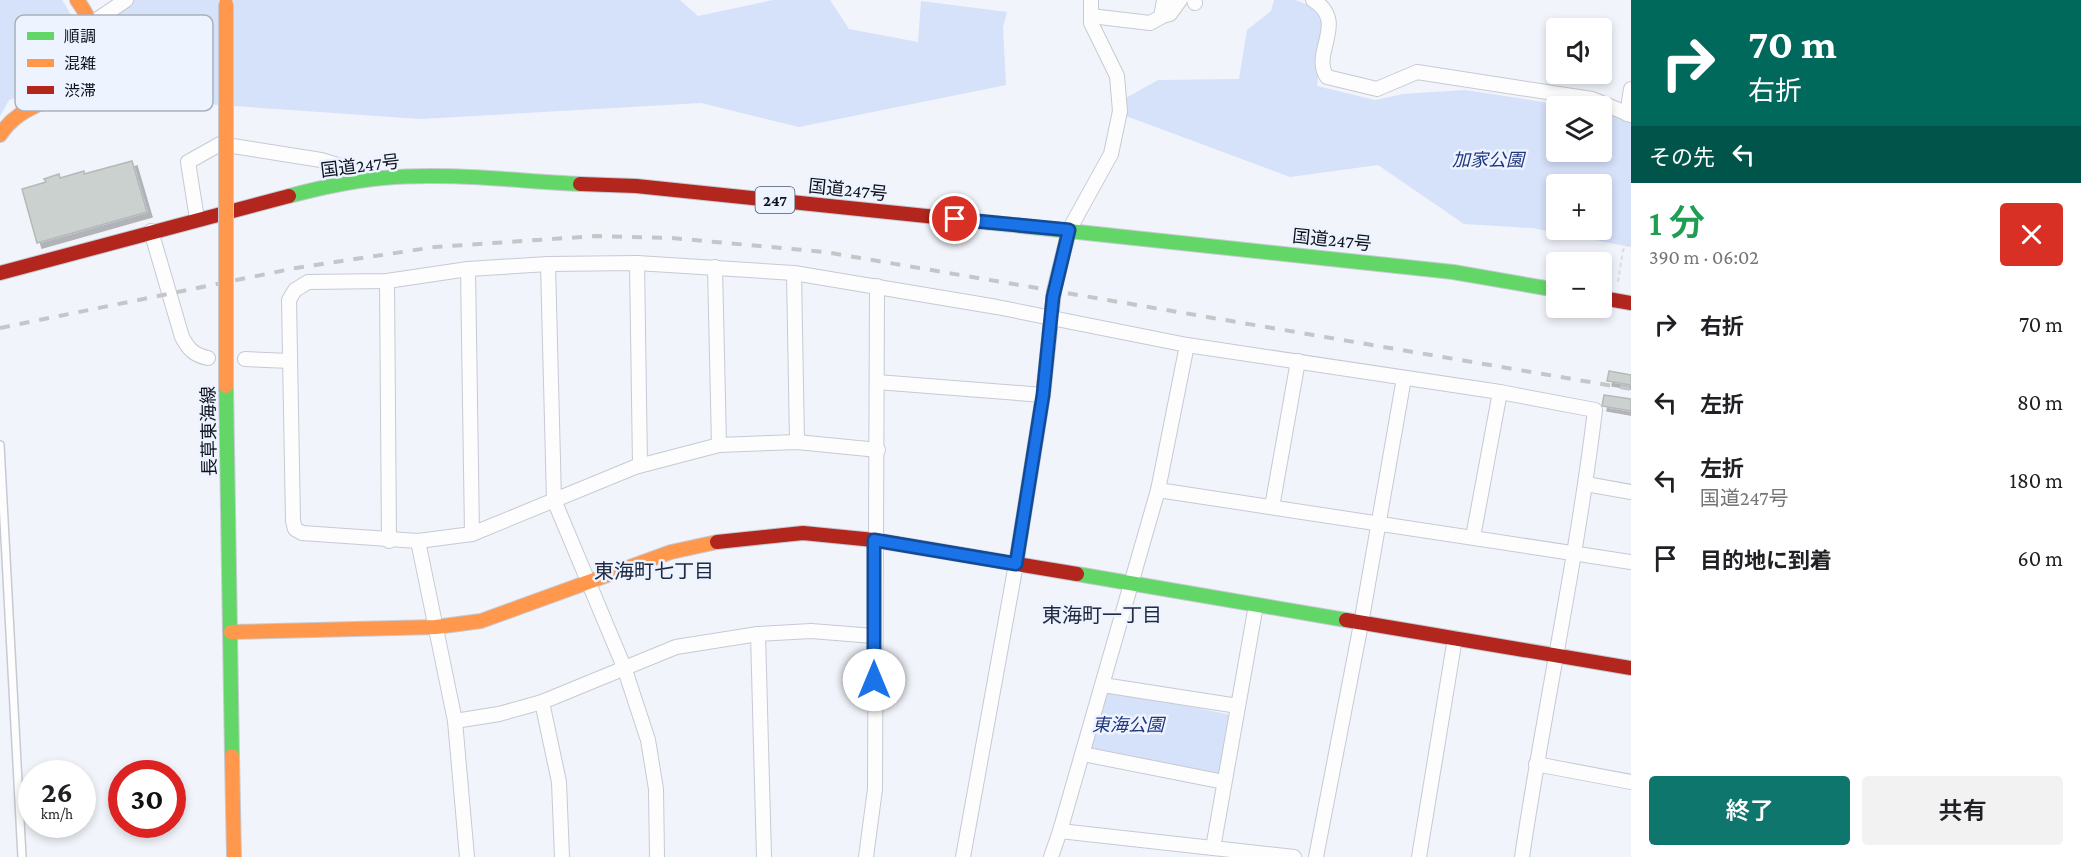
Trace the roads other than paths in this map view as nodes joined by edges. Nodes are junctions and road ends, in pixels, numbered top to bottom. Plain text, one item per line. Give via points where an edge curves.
1 (77, 0) edge
2 (126, 0) edge
3 (1091, 0) edge
4 (1164, 0) edge
5 (1180, 0) edge
6 (1313, 0) edge
7 (226, 1) edge
8 (87, 15) edge
9 (104, 15) edge
10 (1091, 16) junction
11 (1162, 16) junction
12 (1631, 88) edge
13 (19, 111) edge
14 (1629, 115) edge
15 (0, 135) edge
16 (383, 178) junction
17 (197, 219) junction
18 (1069, 230) junction
19 (151, 231) junction
20 (637, 262) junction
21 (548, 264) junction
22 (715, 267) junction
23 (468, 268) junction
24 (0, 273) edge
25 (794, 273) junction
26 (387, 281) junction
27 (877, 286) junction
28 (1546, 288) edge
29 (1612, 300) edge
30 (1631, 303) edge
31 (1053, 318) junction
32 (1187, 345) junction
33 (208, 358) dead end
34 (245, 359) dead end
35 (290, 361) junction
36 (1298, 361) junction
37 (1404, 378) junction
38 (877, 382) junction
39 (1500, 392) junction
40 (1043, 395) junction
41 (797, 442) junction
42 (0, 445) edge
43 (719, 445) junction
44 (878, 450) junction
45 (640, 465) junction
46 (1586, 484) junction
47 (1158, 490) junction
48 (1631, 492) edge
49 (554, 500) junction
50 (1272, 507) junction
51 (1378, 526) junction
52 (472, 534) junction
53 (1473, 537) junction
54 (874, 540) junction
55 (389, 541) junction
56 (418, 541) junction
57 (1574, 553) junction
58 (1631, 562) edge
59 (1016, 564) junction
60 (587, 580) junction
61 (1132, 583) junction
62 (1256, 605) junction
63 (1361, 624) junction
64 (436, 627) junction
65 (231, 632) junction
66 (758, 634) junction
67 (874, 636) junction
68 (1455, 638) junction
69 (1556, 655) junction
70 (624, 667) junction
71 (1631, 668) edge
72 (1102, 685) junction
73 (542, 702) junction
74 (1238, 706) junction
75 (455, 722) junction
76 (1083, 754) junction
77 (1536, 764) junction
78 (1224, 782) junction
79 (1631, 782) edge
80 (1060, 831) junction
81 (1213, 848) junction
82 (22, 857) edge
83 (234, 857) edge
84 (467, 857) edge
85 (562, 857) edge
86 (657, 857) edge
87 (764, 857) edge
88 (866, 857) edge
89 (963, 857) edge
90 (1051, 857) edge
91 (1294, 857) edge
92 (1316, 857) edge
93 (1419, 857) edge
94 (1522, 857) edge

1 - 8 main road
2 - 9 street
3 - 10 street
4 - 11 street
5 - 11 street via 1170,14
6 - 14 street via 1325,7 1329,19 1324,64 1327,77 1377,89 1418,72 1592,99
7 - 65 main road, 長草東海線, bridge via 226,386
10 - 11 street via 1150,23
10 - 18 street via 1116,76 1120,111 1111,154
12 - 14 street
13 - 15 main road via 8,120
16 - 17 main road, 国道247号 / 247 via 323,188
16 - 17 street via 321,160 220,144 188,162
16 - 18 main road, 国道247号 / 247 via 636,186
17 - 19 main road, 国道247号 / 247
18 - 28 main road, 国道247号 / 247 via 1453,272
18 - 31 street via 1054,291
19 - 24 main road, 国道247号 / 247
19 - 33 street via 182,337 196,355
20 - 21 street
20 - 22 street
20 - 45 street
21 - 23 street
21 - 49 street
22 - 25 street
22 - 43 street
23 - 26 street
23 - 52 street
25 - 27 street
25 - 41 street
26 - 35 street via 308,282 295,290 290,300
26 - 55 street
27 - 31 street
27 - 38 street
29 - 30 main road
31 - 32 street
31 - 40 street
32 - 36 street
32 - 47 street
34 - 35 street
35 - 55 street via 295,529 302,533
36 - 37 street
36 - 50 street
37 - 39 street
37 - 51 street
38 - 40 street
38 - 44 street
39 - 46 street via 1595,410
39 - 53 street
40 - 59 street
41 - 43 street
41 - 44 street
42 - 82 lane
43 - 45 street
44 - 54 street
45 - 49 street
46 - 48 street
46 - 57 street
47 - 50 street
47 - 61 street
49 - 52 street
49 - 60 street
50 - 51 street
51 - 53 street
51 - 63 street
52 - 56 street
53 - 57 street
54 - 59 main road
54 - 60 main road via 803,533 735,538 671,552
54 - 67 street
55 - 56 street
56 - 64 street
57 - 58 street
57 - 69 street
59 - 61 main road
59 - 89 street
60 - 64 main road via 481,621
60 - 70 street
61 - 62 main road
61 - 72 street
62 - 63 main road
62 - 74 street
63 - 68 main road
63 - 92 street
64 - 65 main road
64 - 75 street
65 - 83 main road, 長草東海線
66 - 67 street via 812,631
66 - 70 street via 676,647
66 - 87 street
67 - 88 street via 875,789
68 - 69 main road
68 - 93 street
69 - 71 main road
69 - 77 street
70 - 73 street
70 - 86 street via 648,740 656,789
72 - 74 street
72 - 76 street
73 - 75 street
73 - 85 street via 559,782
74 - 78 street
75 - 84 street
76 - 78 street
76 - 80 street
77 - 79 street
77 - 94 street
78 - 81 street
80 - 81 street
80 - 90 street
81 - 91 street

